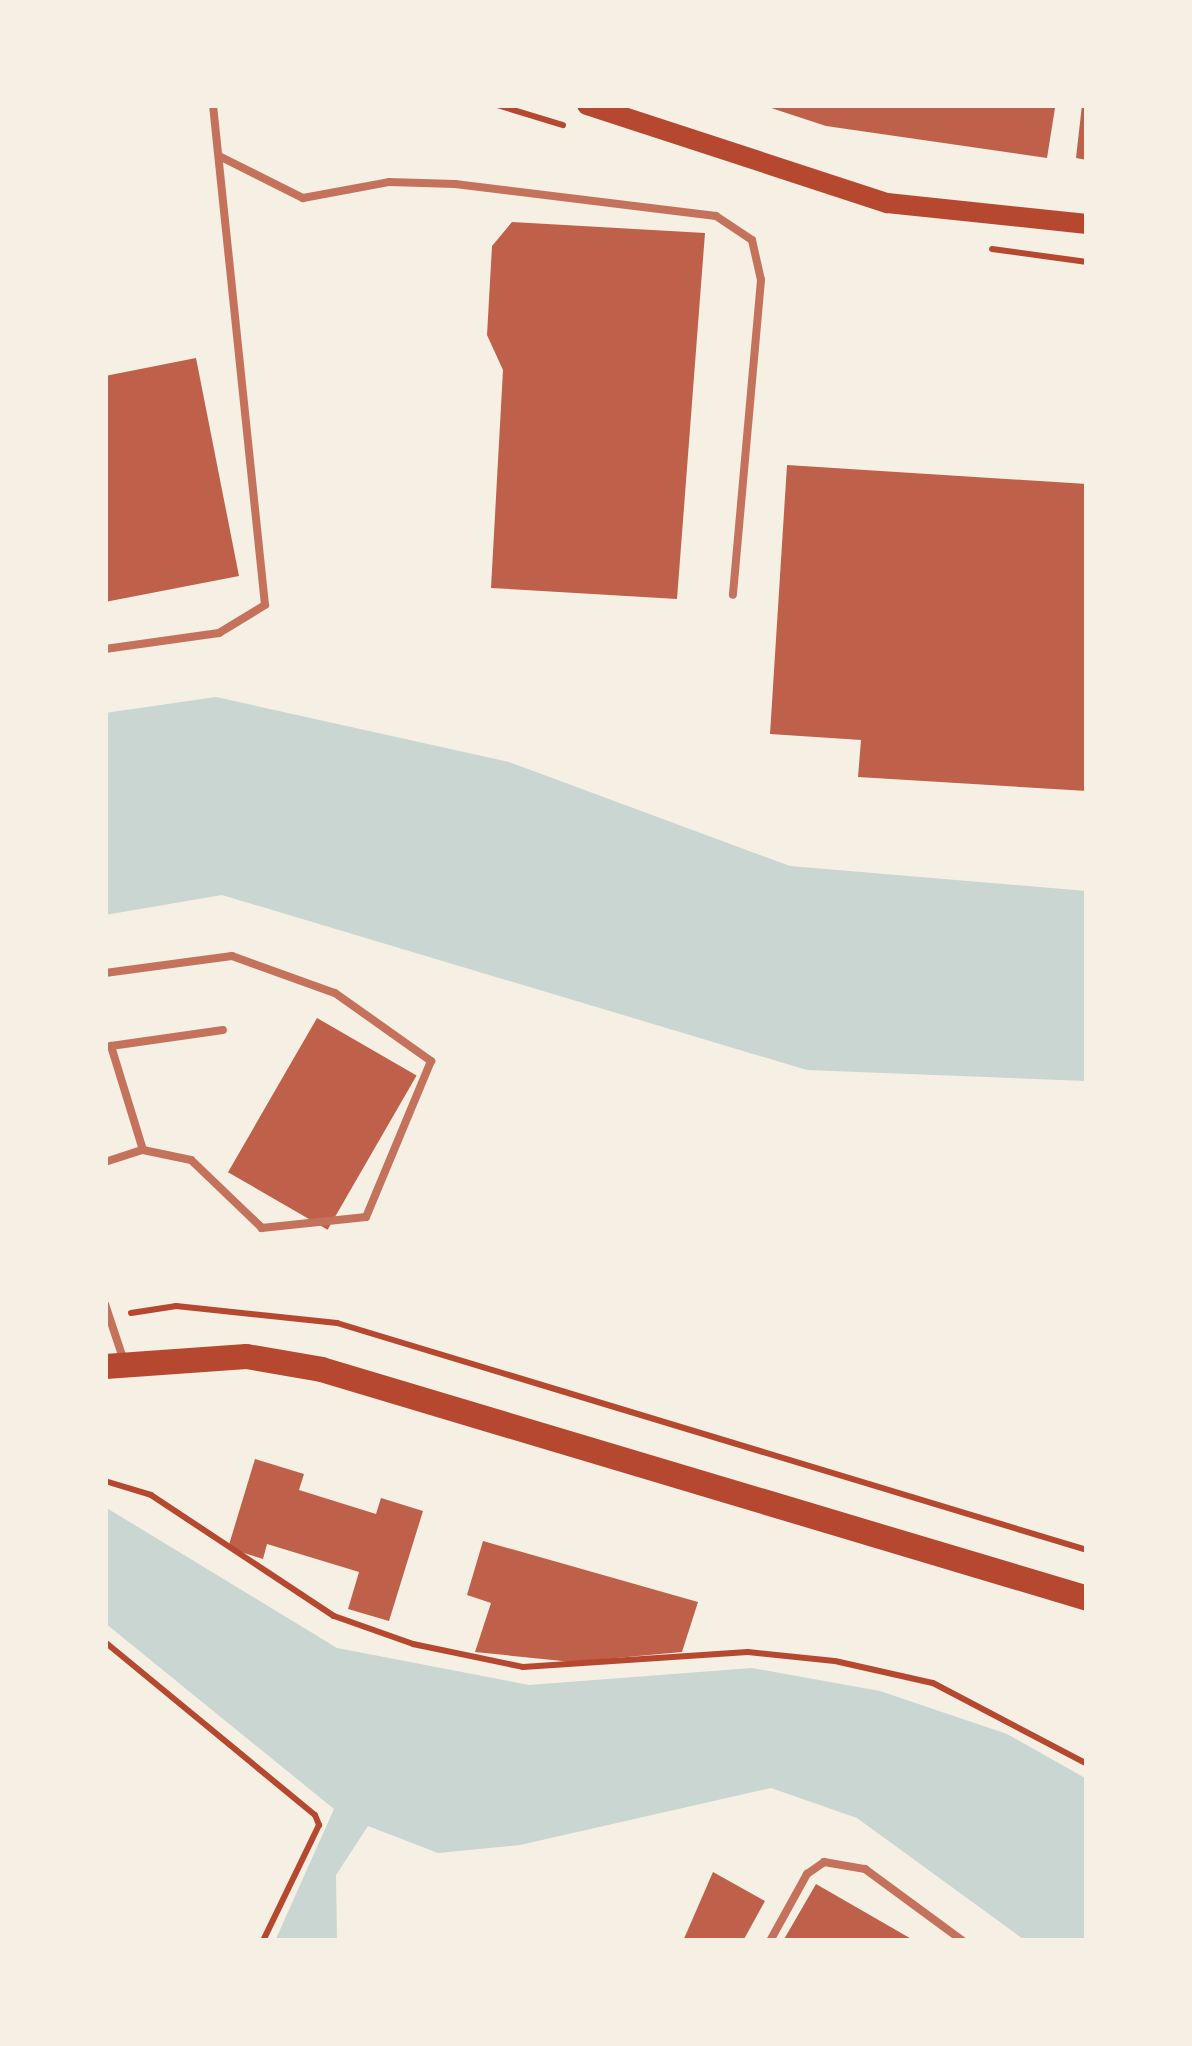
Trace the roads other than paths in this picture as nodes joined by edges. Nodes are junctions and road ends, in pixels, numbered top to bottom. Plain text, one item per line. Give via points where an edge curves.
1 (213, 105) edge
2 (587, 105) edge
3 (218, 156) junction
4 (1087, 224) edge
5 (732, 595) dead end
6 (105, 650) edge
7 (105, 973) edge
8 (223, 1030) dead end
9 (142, 1150) junction
10 (105, 1162) edge
11 (105, 1304) edge
12 (114, 1364) edge
13 (1087, 1598) edge
14 (770, 1941) edge
15 (963, 1941) edge

1 - 3 lane
2 - 4 main road via 887,203
3 - 5 lane via 303,198 389,182 455,184 716,216 752,240 761,280
3 - 6 lane via 265,606 219,633
7 - 9 lane via 232,956 335,993 431,1062 366,1217 262,1228 192,1160
8 - 9 lane via 111,1046
9 - 10 lane
11 - 12 lane
12 - 13 main road via 246,1356 321,1369
14 - 15 lane via 807,1874 824,1862 865,1869

